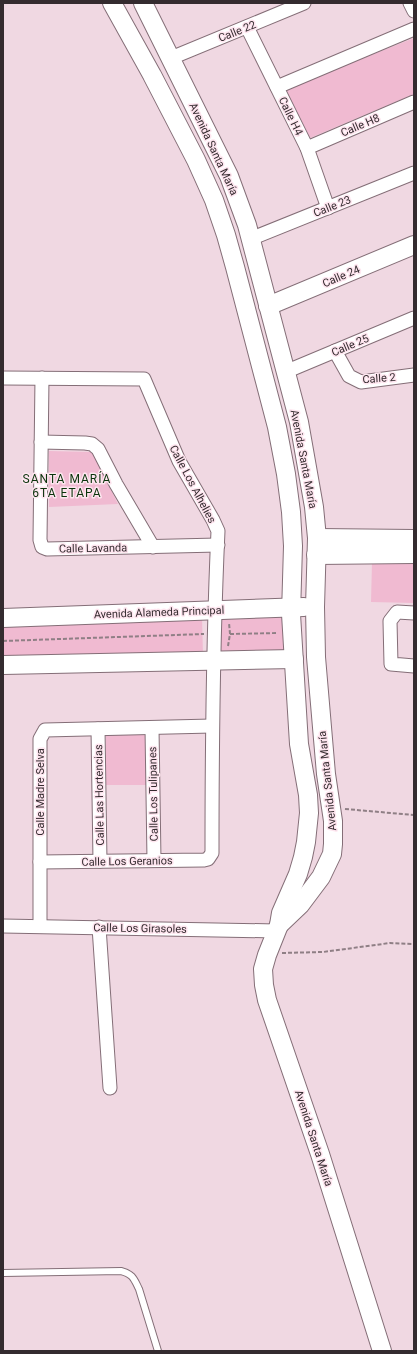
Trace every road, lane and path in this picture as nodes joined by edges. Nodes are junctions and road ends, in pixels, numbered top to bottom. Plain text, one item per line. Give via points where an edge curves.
1 (112, 3) edge
2 (134, 3) edge
3 (142, 3) edge
4 (304, 3) edge
5 (410, 3) edge
6 (414, 12) edge
7 (122, 21) junction
8 (247, 27) junction
9 (414, 29) edge
10 (170, 58) junction
11 (277, 87) junction
12 (414, 102) edge
13 (307, 148) junction
14 (414, 173) edge
15 (328, 208) junction
16 (250, 239) junction
17 (414, 245) edge
18 (268, 306) junction
19 (414, 318) edge
20 (335, 351) junction
21 (286, 372) junction
22 (414, 375) edge
23 (3, 378) edge
24 (42, 378) junction
25 (41, 442) junction
26 (414, 539) edge
27 (218, 545) junction
28 (153, 547) junction
29 (316, 547) junction
30 (414, 554) edge
31 (292, 607) junction
32 (315, 607) junction
33 (414, 613) edge
34 (222, 615) junction
35 (3, 618) edge
36 (281, 633) dead end
37 (206, 634) dead end
38 (230, 634) junction
39 (3, 641) edge
40 (228, 648) dead end
41 (294, 658) junction
42 (214, 660) junction
43 (3, 665) edge
44 (414, 666) edge
45 (212, 726) junction
46 (152, 728) junction
47 (98, 729) junction
48 (332, 808) junction
49 (414, 815) edge
50 (212, 853) joint
51 (154, 860) junction
52 (100, 861) junction
53 (40, 862) junction
54 (3, 926) edge
55 (40, 926) junction
56 (99, 927) junction
57 (278, 928) junction
58 (414, 944) edge
59 (267, 955) junction
60 (110, 1088) dead end
61 (3, 1273) edge
62 (158, 1351) edge
63 (382, 1351) edge

1 - 7 main road, Avenida Santa María
2 - 7 main road
3 - 10 main road, Avenida Santa María
4 - 8 street, Calle 22
5 - 6 street
7 - 31 main road, Avenida Santa María via 196,160 226,235 277,427 286,474 293,546
8 - 10 street, Calle 22
8 - 11 street, Calle H4
9 - 11 street
10 - 16 main road, Avenida Santa María via 229,176
11 - 13 street, Calle H4
12 - 13 street, Calle H8
13 - 15 street, Calle H4
14 - 15 street, Calle 23
15 - 16 street, Calle 23
16 - 18 main road, Avenida Santa María
17 - 18 main road, Calle 24
18 - 21 main road, Avenida Santa María
19 - 20 street, Calle 25
20 - 21 street, Calle 25
20 - 22 street, Calle 2 via 349,376 361,382
21 - 29 main road, Avenida Santa María via 299,422 314,507
23 - 24 street, Calle Los Alhelies
24 - 25 street, Calle Lavanda
24 - 27 street, Calle Los Alhelies via 144,379 179,461 218,531
25 - 28 street via 85,443 92,444 98,449
25 - 28 street, Calle Lavanda via 42,547
26 - 29 main road
27 - 28 street, Calle Lavanda
27 - 34 street, Calle Los Alhelies
29 - 30 main road
29 - 32 main road, Avenida Santa María
31 - 32 main road, Avenida Alameda Principal
31 - 34 main road, Avenida Alameda Principal
31 - 41 main road, Avenida Santa María
32 - 48 main road, Avenida Santa María via 321,724
33 - 44 street via 397,612 390,621 391,664
34 - 35 main road, Avenida Alameda Principal
34 - 38 path
34 - 42 street, Calle Los Alhelies
36 - 38 path
37 - 39 path
38 - 40 path
41 - 42 main road
41 - 57 main road, Avenida Santa María via 299,744 309,813 303,857 281,913
42 - 43 main road
42 - 45 street, Calle Los Alhelies
45 - 46 street, Calle Madre Selva
45 - 50 street, Calle Los Alhelies
46 - 47 street, Calle Madre Selva
46 - 51 street, Calle Los Tulipanes
47 - 52 street, Calle Las Hortencias
47 - 53 street, Calle Madre Selva via 45,730 41,735
48 - 49 path
48 - 57 main road, Avenida Santa María via 333,844 328,865 313,889
50 - 51 street, Calle Los Geranios via 204,860
51 - 52 street, Calle Los Geranios
52 - 53 street, Calle Los Geranios
53 - 55 street, Calle Madre Selva
54 - 55 street, Calle Los Girasoles
55 - 56 street, Calle Los Girasoles
56 - 57 street, Calle Los Girasoles
56 - 60 street
57 - 59 main road, Avenida Santa María
58 - 59 path via 390,943 323,952
59 - 63 main road, Avenida Santa María via 263,977 267,1000 320,1154
61 - 62 lane via 129,1273 139,1289

